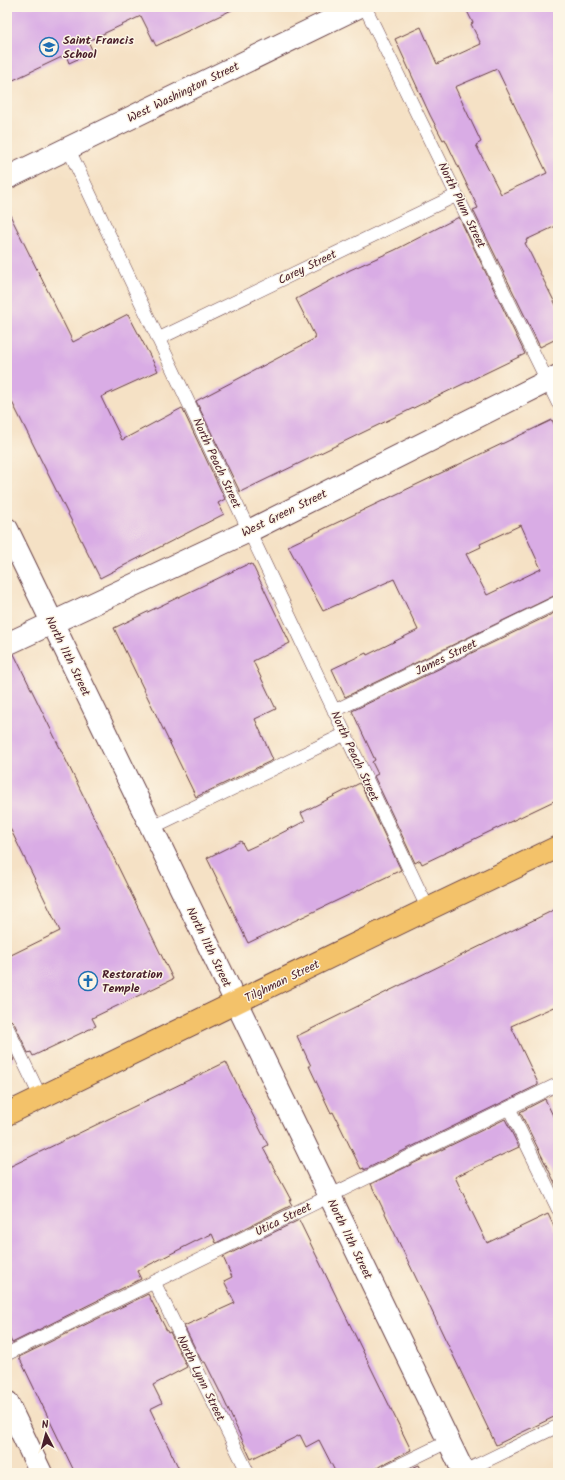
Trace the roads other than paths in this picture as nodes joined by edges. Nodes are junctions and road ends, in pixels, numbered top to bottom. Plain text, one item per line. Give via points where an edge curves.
1 (358, 7) edge
2 (365, 7) edge
3 (68, 148) junction
4 (7, 178) edge
5 (457, 195) junction
6 (158, 339) junction
7 (553, 379) edge
8 (558, 403) edge
9 (7, 529) edge
10 (249, 531) junction
11 (558, 602) edge
12 (52, 622) junction
13 (7, 644) edge
14 (334, 711) junction
15 (345, 734) junction
16 (151, 828) junction
17 (558, 847) edge
18 (428, 909) junction
19 (236, 1003) junction
20 (7, 1027) edge
21 (558, 1084) edge
22 (41, 1098) junction
23 (509, 1108) junction
24 (7, 1114) edge
25 (330, 1196) junction
26 (558, 1209) edge
27 (154, 1282) junction
28 (7, 1354) edge
29 (7, 1402) edge
30 (558, 1426) edge
31 (448, 1441) junction
32 (464, 1472) edge
33 (41, 1473) edge
34 (248, 1473) edge
35 (383, 1473) edge

1 - 3 street, West Washington Street
2 - 5 lane, North Plum Street
3 - 4 street, West Washington Street
3 - 6 lane, North Peach Street
5 - 6 lane, Carey Street
5 - 7 lane, North Plum Street
6 - 10 lane, North Peach Street
7 - 8 lane, North Plum Street
7 - 10 street, West Green Street
9 - 12 street, North 11th Street
10 - 12 street, West Green Street
10 - 14 lane, North Peach Street
11 - 14 lane, James Street
12 - 13 street, West Green Street
12 - 16 street, North 11th Street
14 - 15 lane, North Peach Street
15 - 16 lane
15 - 18 lane, North Peach Street
16 - 19 street, North 11th Street
17 - 18 main road, Tilghman Street
18 - 19 main road, Tilghman Street
19 - 22 main road, Tilghman Street
19 - 25 street, North 11th Street
20 - 22 lane
21 - 23 lane, Utica Street
22 - 24 main road, Tilghman Street
23 - 25 lane, Utica Street
23 - 26 lane
25 - 27 lane, Utica Street
25 - 31 street, North 11th Street
27 - 28 lane, Utica Street
27 - 34 lane, North Lynn Street
29 - 33 street
30 - 32 lane
31 - 32 street, North 11th Street
31 - 35 lane

